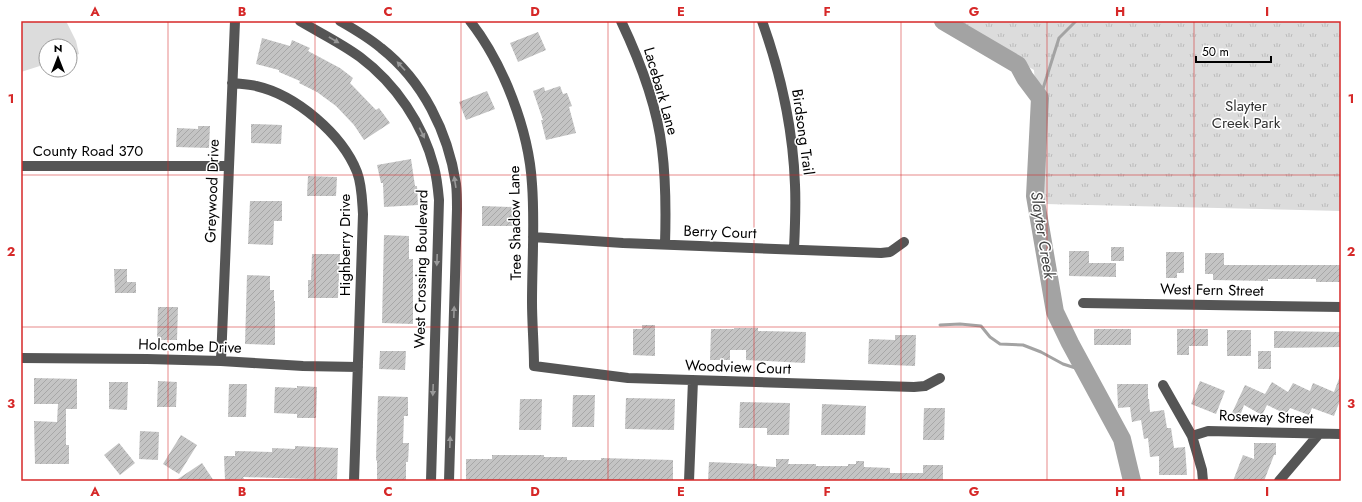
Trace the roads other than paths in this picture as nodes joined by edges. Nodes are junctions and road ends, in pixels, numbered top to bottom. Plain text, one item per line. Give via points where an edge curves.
1 (234, 21) edge
2 (300, 21) edge
3 (340, 21) edge
4 (470, 21) edge
5 (621, 21) edge
6 (762, 21) edge
7 (232, 83) junction
8 (21, 166) edge
9 (228, 166) junction
10 (533, 237) junction
11 (904, 242) dead end
12 (665, 244) junction
13 (794, 250) junction
14 (1084, 303) dead end
15 (1341, 307) edge
16 (21, 358) edge
17 (221, 361) junction
18 (534, 366) joint
19 (358, 367) junction
20 (940, 378) dead end
21 (693, 380) junction
22 (1163, 385) dead end
23 (1318, 434) junction
24 (1341, 434) edge
25 (1192, 436) junction
26 (354, 481) edge
27 (431, 481) edge
28 (449, 481) edge
29 (689, 481) edge
30 (1203, 481) edge
31 (1279, 481) edge

1 - 7 street, Greywood Drive
2 -> 27 street, West Crossing Boulevard via 360,57 390,84 416,120 435,168 439,200
28 -> 3 street via 457,209 452,162 442,132 418,87 382,48
4 - 10 street, Tree Shadow Lane via 486,42 516,109 530,166
5 - 12 street, Lacebark Lane via 646,82 660,134 666,192
6 - 13 street, Birdsong Trail via 778,73 788,119 795,184
7 - 9 street, Greywood Drive
7 - 19 street, Highberry Drive via 256,86 275,93 310,114 335,135 357,173 363,214
8 - 9 street, County Road 370
9 - 17 street, Greywood Drive
10 - 12 street, Berry Court
10 - 18 street, Tree Shadow Lane
11 - 13 street, Berry Court via 890,252 881,254
12 - 13 street, Berry Court
14 - 15 street, West Fern Street
16 - 17 street, Holcombe Drive
17 - 19 street, Holcombe Drive
18 - 21 street, Woodview Court via 611,377
19 - 26 street, Highberry Drive
20 - 21 street, Woodview Court via 920,387
21 - 29 street
22 - 25 street
23 - 24 street, Roseway Street
23 - 25 street, Roseway Street via 1208,431
23 - 31 street
25 - 30 street

